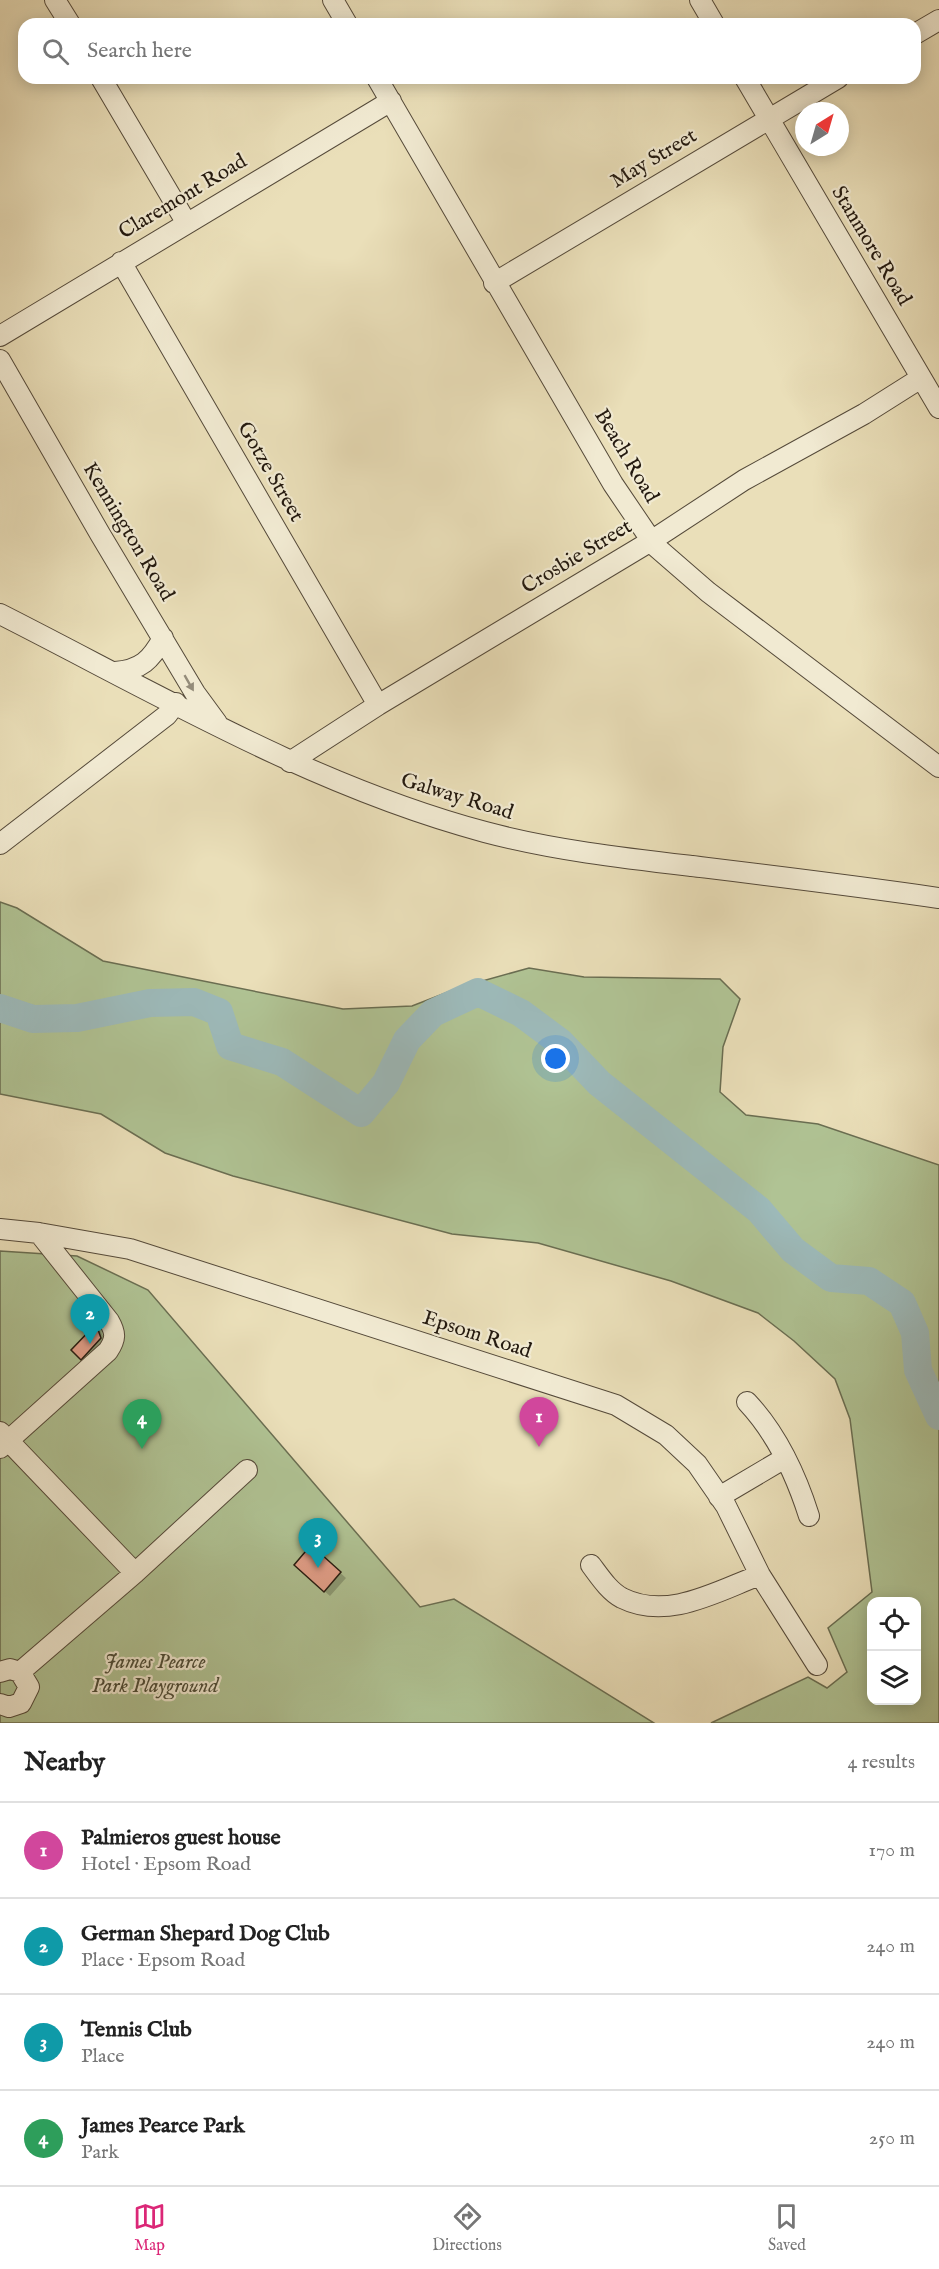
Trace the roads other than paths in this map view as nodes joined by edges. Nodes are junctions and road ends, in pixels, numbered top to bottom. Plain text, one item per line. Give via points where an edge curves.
1 (56, 0) edge
2 (333, 0) edge
3 (700, 0) edge
4 (66, 18) edge
5 (344, 18) edge
6 (710, 18) edge
7 (939, 20) edge
8 (921, 30) edge
9 (105, 84) edge
10 (381, 84) edge
11 (748, 84) edge
12 (828, 84) edge
13 (391, 101) junction
14 (768, 118) junction
15 (186, 222) junction
16 (121, 262) junction
17 (494, 283) junction
18 (0, 336) edge
19 (0, 360) edge
20 (921, 378) junction
21 (939, 408) edge
22 (651, 541) junction
23 (0, 614) edge
24 (163, 638) junction
25 (115, 672) junction
26 (176, 703) junction
27 (378, 705) junction
28 (219, 726) junction
29 (290, 762) junction
30 (939, 767) edge
31 (0, 844) edge
32 (939, 898) edge
33 (0, 1229) edge
34 (39, 1233) junction
35 (747, 1402) dead end
36 (3, 1440) edge
37 (785, 1458) junction
38 (247, 1470) dead end
39 (719, 1497) junction
40 (809, 1516) dead end
41 (591, 1565) dead end
42 (135, 1573) junction
43 (760, 1575) junction
44 (817, 1665) dead end
45 (0, 1672) edge
46 (20, 1672) junction
47 (0, 1704) edge

1 - 4 street
2 - 5 street
3 - 6 street
7 - 8 street
9 - 15 street
10 - 13 street, Beach Road
11 - 14 street, Stanmore Road
12 - 14 street, May Street
13 - 15 street, Claremont Road
13 - 17 street, Beach Road
14 - 17 street, May Street
14 - 20 street, Stanmore Road
15 - 16 street, Claremont Road
16 - 18 street, Claremont Road
16 - 27 street, Gotze Street
17 - 22 street, Beach Road
19 - 24 street, Kennington Road
20 - 21 street, Stanmore Road
20 - 22 street, Crosbie Street via 744,480
22 - 27 street, Crosbie Street
22 - 30 street, Beach Road via 708,592
23 - 25 street, Galway Road
24 - 25 street via 141,667
24 -> 28 street, Kennington Road
25 - 26 street, Galway Road
26 - 28 street, Galway Road
26 - 31 street via 167,715
27 - 29 street, Crosbie Street
28 - 29 street, Galway Road
29 - 32 street, Galway Road via 408,809 518,840
33 - 34 street, Epsom Road
34 - 36 street via 109,1321 115,1340
34 - 39 street, Epsom Road via 130,1250 616,1405 651,1424 684,1450
35 - 37 street via 761,1417
36 - 42 street
37 - 39 street
37 - 40 street
38 - 42 street
39 - 43 street, Epsom Road
41 - 43 street via 622,1598 652,1606 684,1604
42 - 46 street
43 - 44 street, Epsom Road
45 - 46 street
46 - 47 street via 29,1687 25,1699 15,1706

